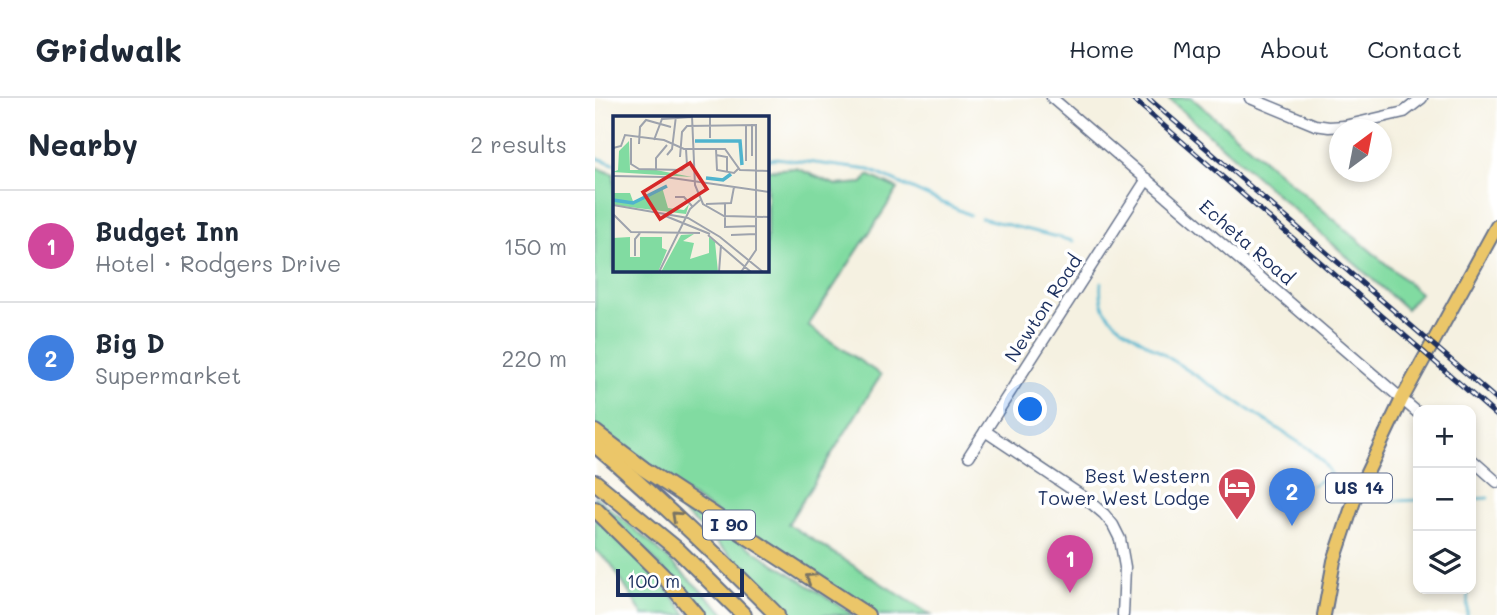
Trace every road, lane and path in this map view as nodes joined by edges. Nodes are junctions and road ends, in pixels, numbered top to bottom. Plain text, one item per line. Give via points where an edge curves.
1 (1052, 98) edge
2 (1250, 98) edge
3 (1422, 98) edge
4 (1147, 179) junction
5 (1497, 226) edge
6 (1402, 399) junction
7 (1413, 409) edge
8 (985, 431) junction
9 (595, 432) edge
10 (595, 445) edge
11 (969, 456) dead end
12 (1476, 463) edge
13 (595, 482) edge
14 (1497, 482) edge
15 (595, 509) edge
16 (696, 615) edge
17 (744, 615) edge
18 (777, 615) edge
19 (867, 615) edge
20 (1123, 615) edge
21 (1324, 615) edge

1 - 4 street, Echeta Road
2 - 3 street via 1329,127 1404,111
4 - 6 street, Echeta Road
4 - 8 street, Newton Road
5 - 6 main road, US 14
6 - 7 street, Echeta Road
6 - 21 main road, US 14 via 1349,512
8 - 11 street, Newton Road
8 - 20 street via 1085,498 1113,525 1125,567
19 -> 9 highway, I 90
18 -> 10 highway, I 90
12 - 14 street
13 - 17 highway, I 90 via 678,550
15 - 16 highway

